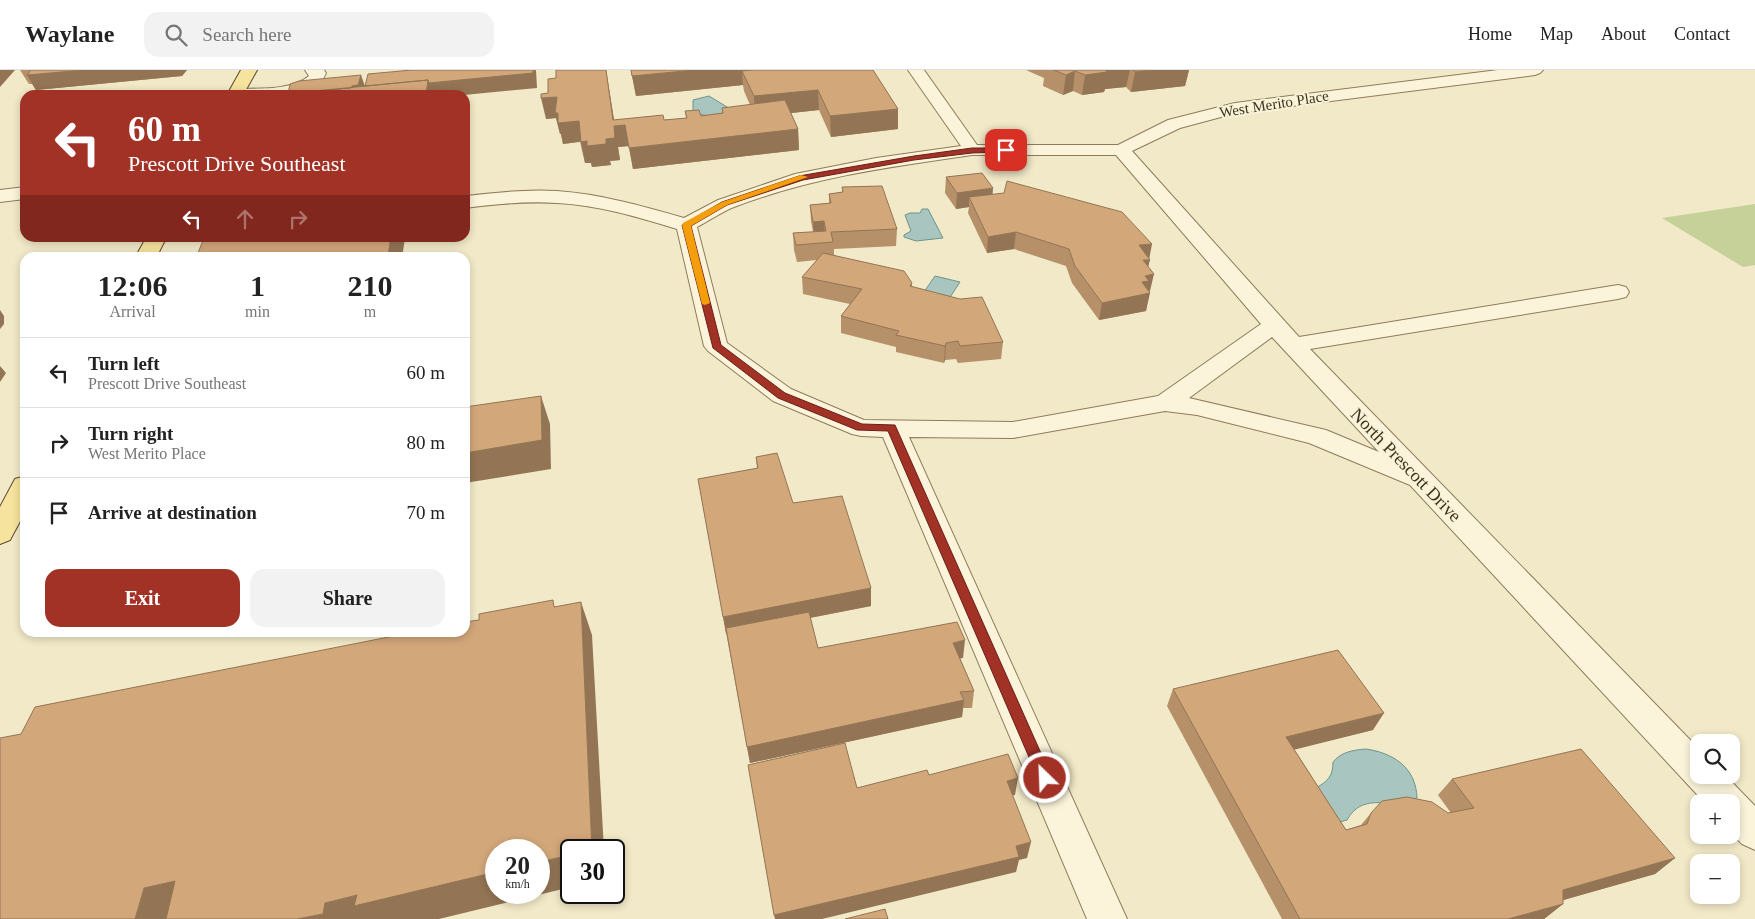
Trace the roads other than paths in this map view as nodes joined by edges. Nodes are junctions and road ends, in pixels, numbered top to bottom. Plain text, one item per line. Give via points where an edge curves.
1 (312, 70) edge
2 (916, 70) edge
3 (1535, 70) edge
4 (248, 72) edge
5 (267, 72) dead end
6 (239, 90) edge
7 (280, 90) edge
8 (972, 150) junction
9 (1121, 150) junction
10 (20, 194) edge
11 (0, 196) edge
12 (470, 201) edge
13 (686, 225) junction
14 (1618, 292) dead end
15 (1274, 325) junction
16 (1293, 345) junction
17 (1165, 404) junction
18 (892, 428) junction
19 (1421, 480) junction
20 (20, 495) edge
21 (0, 533) edge
22 (1690, 763) edge
23 (1710, 784) edge
24 (1719, 794) edge
25 (1740, 816) edge
26 (1755, 832) edge
27 (1107, 919) edge

1 - 7 street via 318,73 310,84
2 - 8 street
3 - 9 street, West Merito Place via 1234,108 1174,124
4 - 5 street
4 - 6 main road
8 - 9 street, West Merito Place
8 - 13 street, West Merito Place via 876,163 802,178 725,204
9 - 15 street, North Prescott Drive
10 - 11 street
12 - 13 street via 508,197 569,198 642,212
13 - 18 street via 716,346 782,395 861,428
14 - 16 street
15 - 16 street, North Prescott Drive
15 - 17 street
16 - 19 street, North Prescott Drive
17 - 18 street via 1013,430
17 - 19 street via 1197,407 1317,436
18 - 27 street
19 - 22 street, North Prescott Drive
20 - 21 main road
23 - 24 street, North Prescott Drive
25 - 26 street

